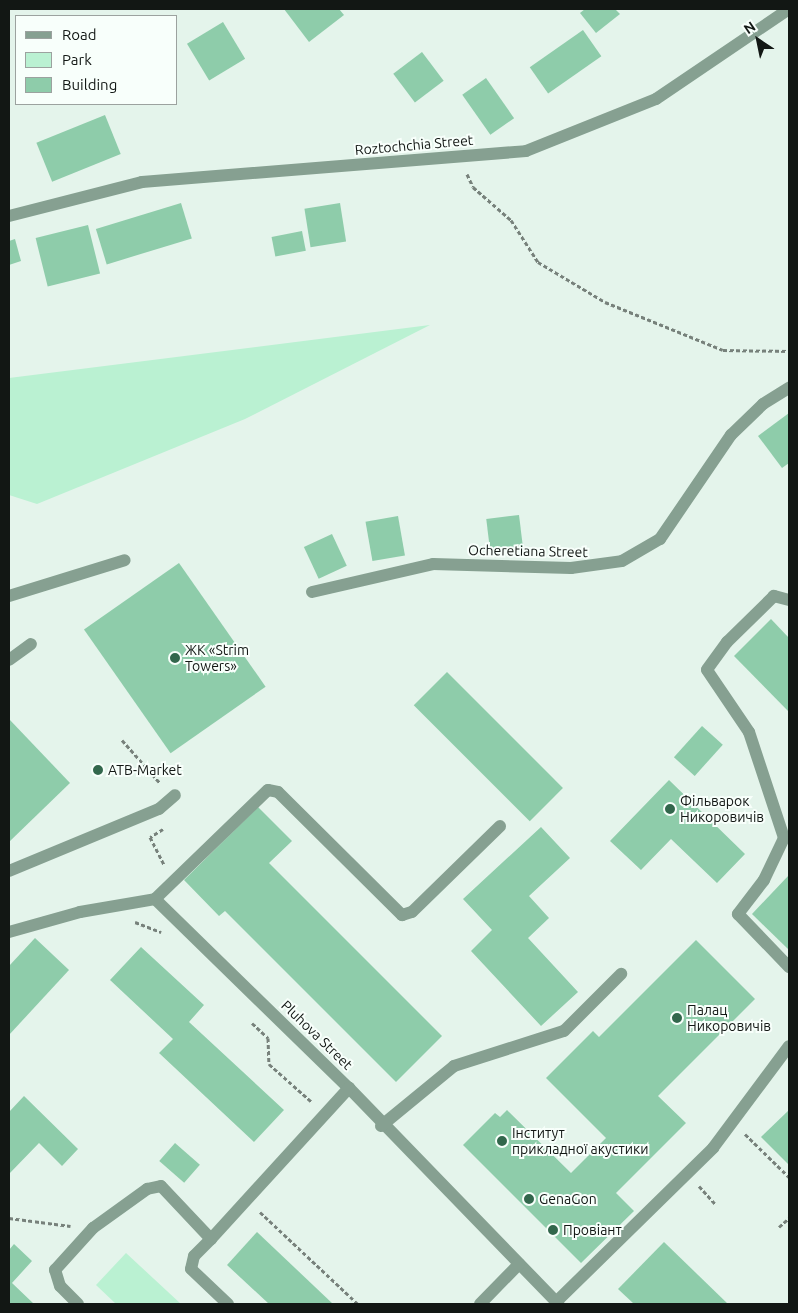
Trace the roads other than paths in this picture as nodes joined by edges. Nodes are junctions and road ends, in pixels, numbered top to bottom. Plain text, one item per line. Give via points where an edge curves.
1 (789, 9) edge
2 (9, 216) edge
3 (789, 388) edge
4 (125, 560) dead end
5 (312, 592) dead end
6 (9, 596) edge
7 (789, 600) edge
8 (31, 644) dead end
9 (9, 660) edge
10 (169, 791) road end
11 (500, 826) dead end
12 (9, 871) edge
13 (155, 899) junction
14 (9, 932) edge
15 (789, 967) edge
16 (621, 974) dead end
17 (789, 1046) edge
18 (345, 1092) junction
19 (381, 1126) junction
20 (212, 1239) junction
21 (518, 1264) junction
22 (557, 1303) edge
23 (78, 1304) edge
24 (228, 1304) edge
25 (480, 1304) edge

1 - 2 street, Roztochchia Street via 656,99 526,151 142,182
3 - 5 street, Ocheretiana Street via 763,404 731,434 660,539 622,560 572,568 434,564
4 - 6 street
7 - 15 street via 774,596 726,642 707,670 750,732 784,838 764,880 738,914
8 - 9 street
10 - 12 street via 159,809
11 - 13 street via 412,912 402,915 278,792 268,790
13 - 14 street via 80,912
13 - 18 street, Pluhova Street
16 - 19 street via 564,1030 454,1066
17 - 22 street via 713,1148
18 - 19 street, Pluhova Street
18 - 20 street
19 - 21 street, Pluhova Street
20 - 23 street via 161,1186 147,1189 93,1228 55,1270 60,1286
20 - 24 street via 194,1256 191,1270
21 - 22 street, Pluhova Street
21 - 25 street

